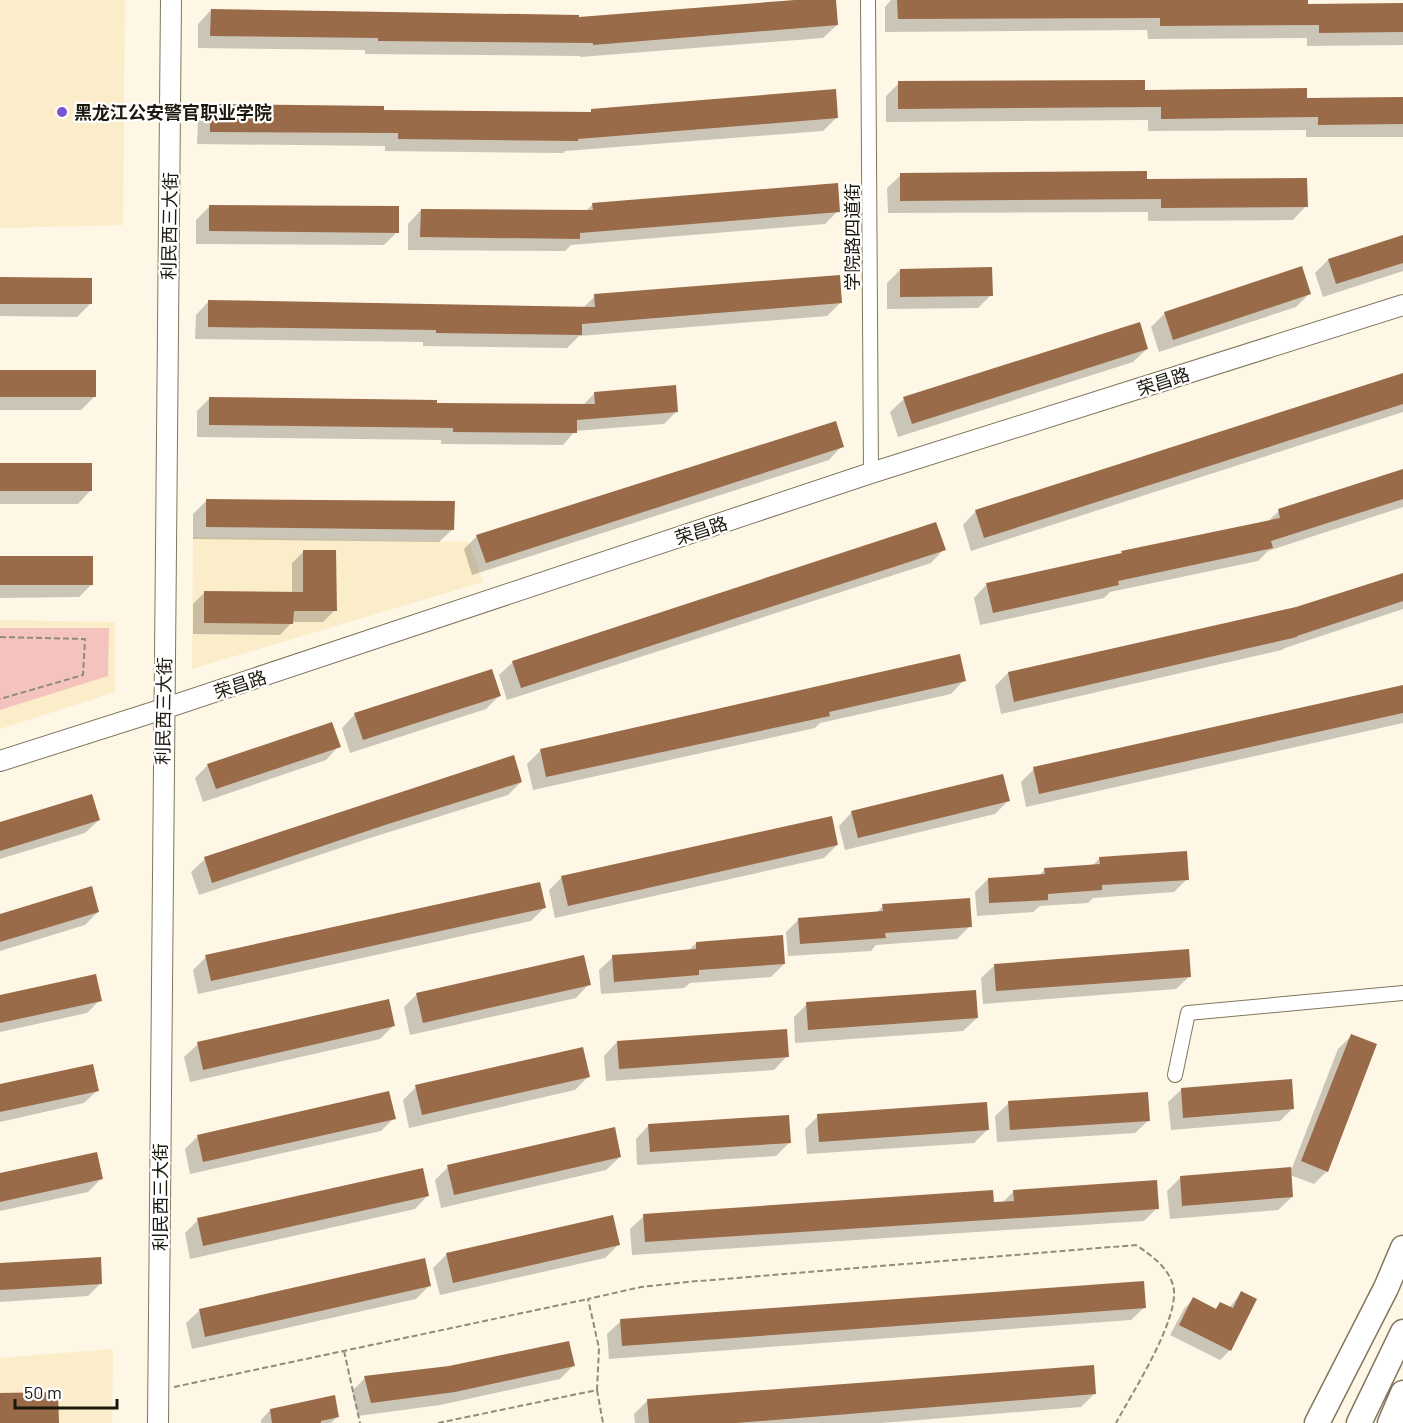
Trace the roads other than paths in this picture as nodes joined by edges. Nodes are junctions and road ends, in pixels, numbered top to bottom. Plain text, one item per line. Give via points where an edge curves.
1 (158, 0) edge
2 (171, 0) edge
3 (868, 0) edge
4 (1403, 305) edge
5 (872, 473) junction
6 (159, 710) junction
7 (0, 760) edge
8 (1403, 993) edge
9 (1175, 1075) dead end
10 (1403, 1248) edge
11 (1403, 1332) edge
12 (1403, 1393) edge
13 (151, 1423) edge
14 (158, 1423) edge
15 (1317, 1423) edge
16 (1359, 1423) edge
17 (1390, 1423) edge

1 - 6 main road, 利民西三大街
2 - 6 main road, 利民西三大街
3 - 5 street, 学院路四道街
4 - 5 main road, 荣昌路
5 - 6 main road, 荣昌路
6 - 7 main road, 荣昌路
6 - 13 main road, 利民西三大街
6 - 14 main road, 利民西三大街
8 - 9 street via 1188,1013
10 - 15 highway
11 - 16 highway
12 - 17 highway

